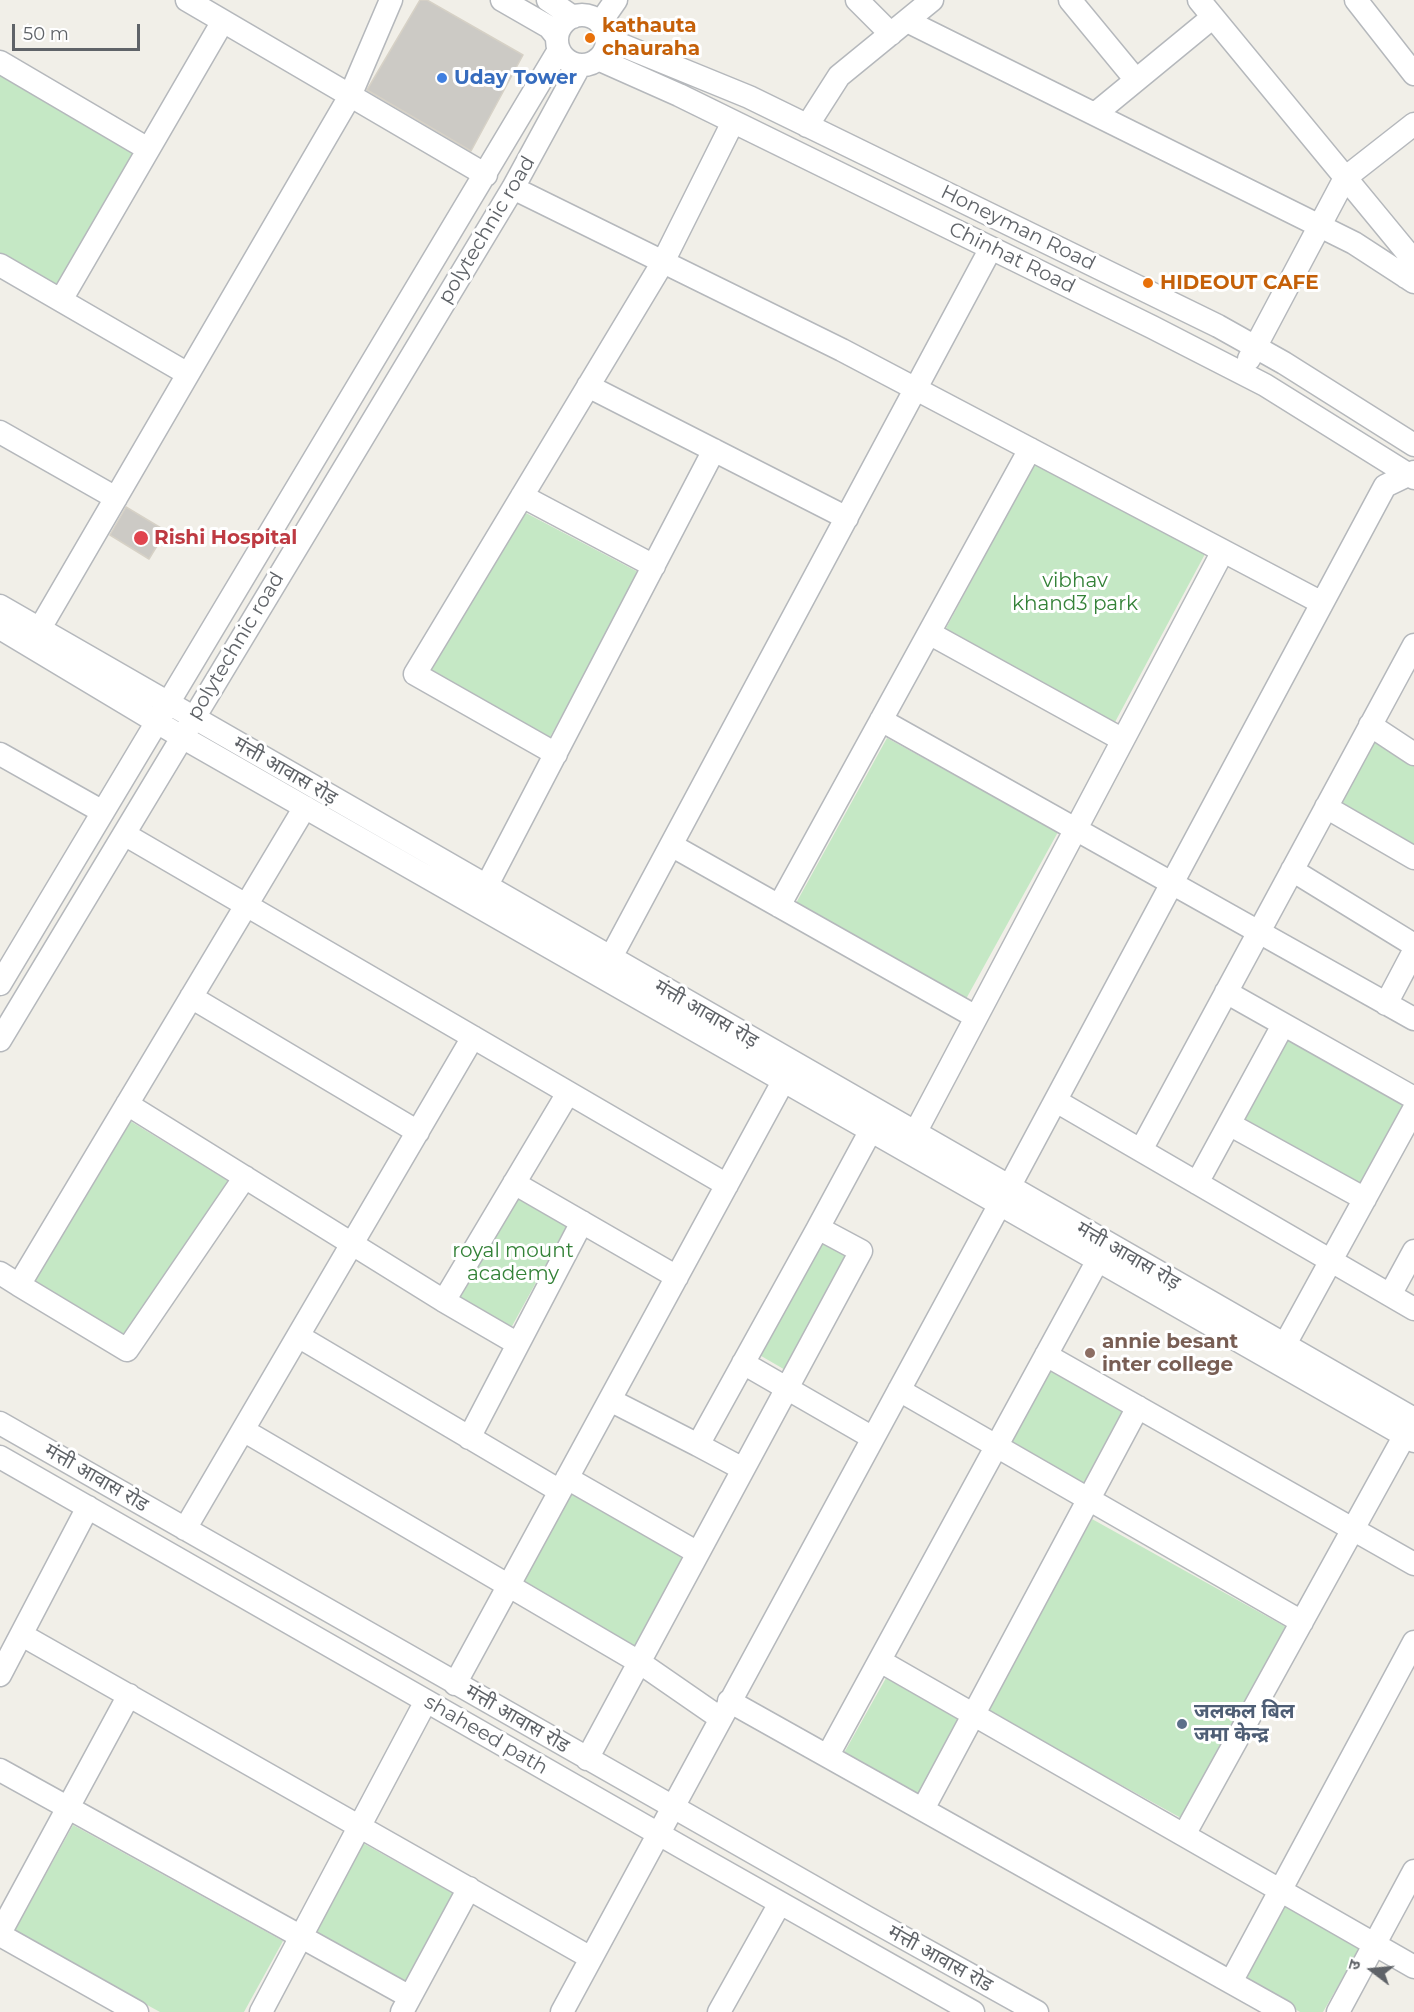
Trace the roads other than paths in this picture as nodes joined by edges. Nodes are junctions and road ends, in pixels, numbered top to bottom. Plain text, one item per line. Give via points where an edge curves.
1 (187, 0) edge
2 (391, 0) edge
3 (502, 0) edge
4 (616, 0) edge
5 (857, 0) edge
6 (932, 0) edge
7 (1356, 0) edge
8 (551, 1) edge
9 (1075, 2) edge
10 (1206, 9) edge
11 (223, 21) junction
12 (899, 27) junction
13 (591, 31) edge
14 (555, 38) junction
15 (0, 63) edge
16 (1414, 74) edge
17 (1136, 80) junction
18 (350, 96) junction
19 (1095, 114) junction
20 (733, 122) junction
21 (1414, 124) edge
22 (807, 126) junction
23 (148, 149) junction
24 (486, 175) junction
25 (1345, 178) junction
26 (513, 188) junction
27 (1319, 226) junction
28 (991, 248) junction
29 (663, 262) junction
30 (0, 265) edge
31 (1410, 279) edge
32 (61, 300) junction
33 (1255, 347) junction
34 (1241, 373) junction
35 (188, 374) junction
36 (588, 386) junction
37 (916, 389) junction
38 (0, 432) edge
39 (1414, 445) edge
40 (1030, 449) junction
41 (714, 450) junction
42 (1412, 475) edge
43 (522, 496) junction
44 (116, 498) junction
45 (847, 518) junction
46 (1223, 551) junction
47 (654, 566) junction
48 (1322, 603) junction
49 (0, 606) edge
50 (0, 628) edge
51 (929, 633) junction
52 (34, 637) junction
53 (1414, 645) edge
54 (163, 713) junction
55 (881, 720) junction
56 (1370, 725) junction
57 (188, 728) junction
58 (1123, 740) junction
59 (556, 754) junction
60 (1414, 754) edge
61 (2, 760) edge
62 (305, 807) junction
63 (1326, 807) junction
64 (103, 812) junction
65 (1076, 829) junction
66 (124, 834) junction
67 (671, 845) junction
68 (1414, 858) edge
69 (1292, 870) junction
70 (1172, 884) junction
71 (479, 895) junction
72 (246, 905) junction
73 (779, 906) junction
74 (1259, 932) junction
75 (1414, 945) edge
76 (1414, 951) edge
77 (605, 967) junction
78 (0, 984) edge
79 (1226, 992) junction
80 (191, 997) junction
81 (1386, 1004) junction
82 (976, 1017) junction
83 (1414, 1019) edge
84 (1283, 1024) junction
85 (473, 1037) junction
86 (0, 1040) edge
87 (789, 1072) junction
88 (568, 1093) junction
89 (1414, 1098) edge
90 (1056, 1101) junction
91 (127, 1104) junction
92 (1414, 1109) edge
93 (1230, 1124) junction
94 (870, 1130) junction
95 (418, 1132) junction
96 (915, 1133) junction
97 (1141, 1150) junction
98 (245, 1177) junction
99 (514, 1183) junction
100 (1197, 1183) junction
101 (727, 1185) junction
102 (1005, 1196) junction
103 (1365, 1199) junction
104 (582, 1222) junction
105 (818, 1228) junction
106 (352, 1244) junction
107 (1414, 1251) edge
108 (1098, 1260) junction
109 (1331, 1260) junction
110 (677, 1277) junction
111 (9, 1279) edge
112 (1390, 1295) junction
113 (444, 1301) junction
114 (1414, 1309) edge
115 (298, 1336) junction
116 (518, 1344) junction
117 (1280, 1353) junction
118 (1046, 1355) junction
119 (743, 1363) junction
120 (787, 1388) junction
121 (899, 1390) junction
122 (610, 1400) junction
123 (1138, 1407) junction
124 (0, 1423) edge
125 (243, 1430) junction
126 (1411, 1431) edge
127 (469, 1438) junction
128 (873, 1438) junction
129 (698, 1445) junction
130 (997, 1446) junction
131 (0, 1457) edge
132 (743, 1469) junction
133 (564, 1485) junction
134 (1088, 1499) junction
135 (88, 1507) junction
136 (185, 1529) junction
137 (1353, 1529) junction
138 (698, 1553) junction
139 (1414, 1564) edge
140 (508, 1586) junction
141 (1302, 1622) junction
142 (22, 1635) junction
143 (1414, 1642) edge
144 (880, 1661) junction
145 (639, 1662) junction
146 (1408, 1668) edge
147 (0, 1675) edge
148 (455, 1684) junction
149 (129, 1695) junction
150 (426, 1701) junction
151 (724, 1709) junction
152 (973, 1715) junction
153 (828, 1755) junction
154 (587, 1758) junction
155 (0, 1770) edge
156 (672, 1807) junction
157 (68, 1808) junction
158 (923, 1809) junction
159 (360, 1826) junction
160 (657, 1833) junction
161 (1184, 1835) junction
162 (1414, 1871) edge
163 (469, 1888) junction
164 (1280, 1891) junction
165 (780, 1903) junction
166 (0, 1934) edge
167 (301, 1937) junction
168 (1375, 1944) junction
169 (591, 1958) junction
170 (1414, 1967) edge
171 (1231, 1982) junction
172 (406, 2004) edge
173 (137, 2012) edge
174 (261, 2012) edge
175 (562, 2012) edge
176 (719, 2012) edge
177 (973, 2012) edge
178 (1036, 2012) edge
179 (1284, 2012) edge
180 (1338, 2012) edge

1 - 11 street
2 - 18 street
3 - 14 street
4 - 13 street
5 - 12 street
6 - 12 street
7 - 16 street
8 - 13 street
9 - 17 street
10 - 17 street
10 - 25 street
11 - 18 street
11 - 23 street
12 - 19 street
12 - 22 street via 839,76
13 - 14 street via 566,22
13 - 14 street via 571,63 564,58
13 - 20 street, Chinhat Road
13 - 22 street, Honeyman Road
13 - 26 street, polytechnic road
14 - 24 street
15 - 23 street
17 - 19 street
18 - 24 street
18 - 35 street
19 - 27 street
20 - 28 street, Chinhat Road
20 - 29 street
21 - 25 street
22 - 33 street, Honeyman Road
23 - 32 street
24 - 54 street
25 - 27 street
25 - 31 street via 1410,256
26 - 29 street
26 - 57 street, polytechnic road
27 - 31 street
27 - 33 street
28 - 34 street, Chinhat Road
28 - 37 street
29 - 36 street
29 - 37 street
30 - 32 street
32 - 35 street
33 - 34 street
33 - 39 street, Honeyman Road
34 - 42 street, Chinhat Road
35 - 44 street
36 - 41 street
36 - 43 street
37 - 40 street
37 - 45 street
38 - 44 street
40 - 46 street
40 - 51 street
41 - 45 street
41 - 47 street
42 - 48 street via 1385,486
43 - 47 street
43 - 59 street via 415,674
44 - 52 street
45 - 67 street
46 - 48 street
46 - 58 street
47 - 59 street
48 - 70 street
49 - 52 street
50 - 52 street
51 - 55 street
51 - 58 street
52 - 54 street, मंत्ती आवास रोड़
53 - 56 street
54 - 57 street, मंत्ती आवास रोड़
54 - 64 street
55 - 65 street
55 - 73 street
56 - 60 street
56 - 63 street
57 - 62 street
57 - 66 street, polytechnic road
57 - 71 street, मंत्ती आवास रोड़
58 - 65 street
59 - 71 street
61 - 64 street
62 - 71 street
62 - 72 street
63 - 68 street
63 - 69 street
64 - 78 street
65 - 70 street
65 - 82 street
66 - 72 street
66 - 86 street, polytechnic road
67 - 73 street
67 - 77 street
69 - 74 street
69 - 75 street
70 - 74 street
70 - 90 street
71 - 77 street, मंत्ती आवास रोड़
72 - 80 street
72 - 85 street
73 - 82 street
74 - 79 street
74 - 81 street
76 - 81 street
77 - 87 street, मंत्ती आवास रोड़
79 - 84 street
79 - 97 street
80 - 91 street
80 - 95 street
81 - 83 street
82 - 96 street
84 - 89 street
84 - 93 street
85 - 88 street
85 - 95 street
87 - 94 street
87 - 96 street, मंत्ती आवास रोड़
87 - 101 street
88 - 99 street
88 - 101 street
90 - 97 street
90 - 102 street
91 - 98 street
91 - 111 street
92 - 103 street
93 - 100 street
93 - 103 street
94 - 102 street
94 - 105 street
95 - 106 street
96 - 102 street, मंत्ती आवास रोड़
97 - 100 street
98 - 106 street
98 - 111 street via 127,1350
99 - 104 street
99 - 113 street
100 - 109 street
101 - 110 street
102 - 108 street
102 - 117 street, मंत्ती आवास रोड़
102 - 121 street
103 - 109 street
104 - 110 street
104 - 116 street
105 - 119 street
105 - 120 street via 861,1251
106 - 113 street
106 - 115 street
107 - 112 street
108 - 117 street
108 - 118 street
109 - 112 street
109 - 117 street
110 - 122 street
112 - 114 street
113 - 116 street
115 - 125 street
115 - 127 street
116 - 127 street
117 - 126 street, मंत्ती आवास रोड़
118 - 123 street
118 - 130 street
119 - 120 street
119 - 129 street
120 - 128 street
120 - 132 street
121 - 128 street
121 - 130 street
122 - 129 street
122 - 133 street
123 - 134 street
123 - 137 street
124 - 136 street, मंत्ती आवास रोड
125 - 136 street
125 - 140 street
126 - 137 street
127 - 133 street
128 - 151 street
129 - 132 street
130 - 134 street
130 - 144 street
131 - 135 street, shaheed path
132 - 138 street
133 - 138 street
133 - 140 street
134 - 141 street
134 - 152 street
135 - 142 street
135 - 150 street, shaheed path
136 - 148 street, मंत्ती आवास रोड
137 - 139 street
137 - 141 street
138 - 145 street
140 - 145 street
140 - 148 street
141 - 161 street
142 - 147 street
142 - 149 street
143 - 146 street
144 - 152 street
144 - 153 street
145 - 151 street
145 - 154 street
146 - 164 street
148 - 154 street, मंत्ती आवास रोड
149 - 157 street
149 - 159 street
150 - 159 street
150 - 160 street, shaheed path
151 - 153 street
151 - 156 street
152 - 158 street
152 - 161 street
153 - 158 street
154 - 156 street, मंत्ती आवास रोड
155 - 157 street
156 - 160 street
156 - 178 street, मंत्ती आवास रोड
157 - 166 street
157 - 167 street
158 - 171 street
159 - 163 street
159 - 167 street
160 - 165 street, shaheed path
160 - 169 street
161 - 164 street
162 - 168 street
163 - 169 street
163 - 172 street
164 - 168 street
164 - 171 street
165 - 176 street
165 - 177 street, shaheed path
166 - 173 street
167 - 172 street
167 - 174 street
168 - 170 street
168 - 180 street
169 - 175 street
171 - 179 street

